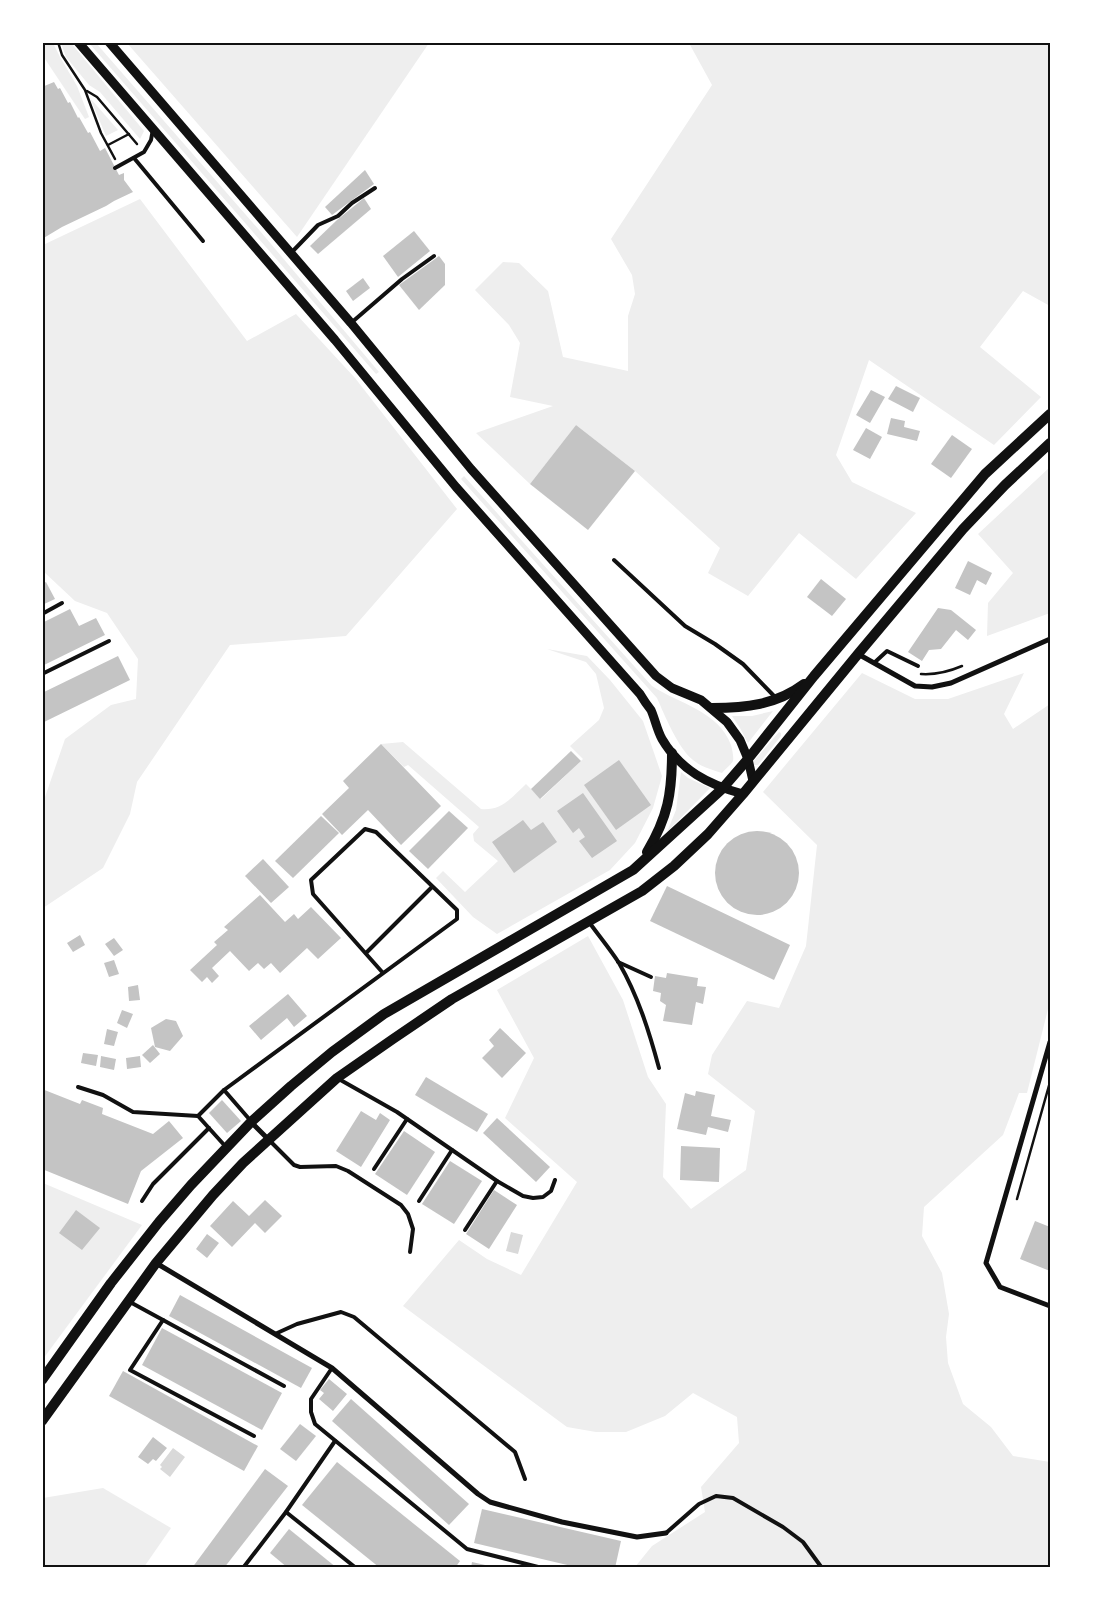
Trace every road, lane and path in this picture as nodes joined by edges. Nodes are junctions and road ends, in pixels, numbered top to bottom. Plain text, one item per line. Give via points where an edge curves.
1 (58, 42) edge
2 (78, 42) edge
3 (109, 42) edge
4 (85, 90) junction
5 (153, 128) junction
6 (128, 134) junction
7 (108, 145) junction
8 (144, 152) junction
9 (134, 158) junction
10 (117, 167) joint
11 (376, 188) dead end
12 (203, 241) dead end
13 (291, 253) junction
14 (434, 256) dead end
15 (352, 324) junction
16 (1050, 414) edge
17 (1050, 443) edge
18 (614, 560) dead end
19 (62, 603) dead end
20 (42, 614) edge
21 (1050, 638) edge
22 (109, 642) dead end
23 (858, 654) junction
24 (874, 663) junction
25 (968, 664) dead end
26 (918, 666) dead end
27 (42, 674) edge
28 (918, 674) dead end
29 (814, 676) junction
30 (778, 700) junction
31 (712, 708) junction
32 (672, 753) junction
33 (748, 759) junction
34 (753, 782) junction
35 (722, 788) junction
36 (743, 794) junction
37 (633, 870) junction
38 (432, 887) junction
39 (588, 921) junction
40 (366, 953) junction
41 (618, 962) junction
42 (384, 973) junction
43 (651, 977) dead end
44 (1050, 1042) edge
45 (659, 1068) dead end
46 (338, 1078) junction
47 (1050, 1082) edge
48 (78, 1087) dead end
49 (224, 1090) junction
50 (198, 1116) junction
51 (407, 1119) junction
52 (251, 1122) junction
53 (209, 1128) junction
54 (268, 1139) junction
55 (227, 1147) junction
56 (452, 1150) junction
57 (374, 1169) dead end
58 (555, 1180) dead end
59 (497, 1181) junction
60 (1017, 1199) dead end
61 (142, 1201) dead end
62 (419, 1201) dead end
63 (465, 1230) dead end
64 (410, 1252) dead end
65 (156, 1263) junction
66 (128, 1301) junction
67 (1050, 1306) edge
68 (163, 1320) junction
69 (275, 1334) junction
70 (332, 1368) junction
71 (42, 1380) edge
72 (284, 1386) dead end
73 (42, 1422) edge
74 (254, 1436) dead end
75 (335, 1441) junction
76 (525, 1479) dead end
77 (286, 1512) junction
78 (666, 1533) joint
79 (243, 1568) edge
80 (356, 1568) edge
81 (542, 1568) edge
82 (822, 1568) edge

1 - 4 path via 62,55
2 - 5 street
3 - 13 street
4 - 6 path via 97,97
4 - 7 path
5 - 8 lane
5 - 32 street via 336,340 456,487 640,694
6 - 7 path
6 - 8 path
7 - 10 path
8 - 9 lane
9 - 10 lane
9 - 12 lane
11 - 13 lane via 338,216 318,225
13 - 15 street
14 - 15 lane via 402,279
15 - 31 street via 471,469 656,676
16 - 29 main road via 985,474
17 - 23 main road via 963,529
18 - 30 lane via 684,626 743,664
19 - 20 lane
21 - 24 street via 951,683 932,687 915,686
22 - 27 lane
23 - 24 street
23 - 34 main road
24 - 26 lane via 887,651
25 - 28 path via 933,675
29 - 30 main road
29 - 33 main road
30 - 31 main road via 756,706
31 - 33 street via 740,740
32 - 35 street via 703,780
32 - 37 main road via 670,796 665,816 657,836
33 - 34 street
33 - 35 main road
34 - 36 main road
35 - 36 street
35 - 37 main road
36 - 39 main road via 674,866 642,891
37 - 52 main road via 384,1014 332,1052
38 - 40 lane
38 - 40 lane via 376,832 365,828 311,880 313,894
38 - 42 lane via 457,910 457,919
39 - 41 lane
39 - 46 main road via 452,999
40 - 42 lane
41 - 43 lane
41 - 45 lane via 637,998
42 - 49 lane
44 - 67 street via 986,1263 1000,1287
46 - 51 lane
46 - 54 main road
47 - 60 path
48 - 50 lane via 134,1112
49 - 50 lane
49 - 52 lane
50 - 53 lane
51 - 56 lane
51 - 57 lane
52 - 54 street
52 - 55 main road
53 - 55 lane
53 - 61 lane via 153,1184
54 - 64 lane via 294,1165 336,1166 401,1205 413,1229
54 - 65 main road via 214,1195
55 - 71 main road via 190,1185 110,1283
56 - 59 lane
56 - 62 lane
58 - 59 lane via 551,1191 543,1197 533,1198 522,1196
59 - 63 lane
65 - 66 main road
65 - 69 street
66 - 68 lane
66 - 73 main road
68 - 72 lane
68 - 74 lane via 130,1370
69 - 70 street
69 - 76 lane via 297,1324 341,1312 354,1317 515,1452
70 - 75 lane via 311,1399 311,1412 315,1424
70 - 78 street via 490,1502 562,1522 637,1537
75 - 77 lane
75 - 81 lane via 467,1549
77 - 79 lane
77 - 80 lane
78 - 82 lane via 699,1504 716,1496 733,1498 803,1542

